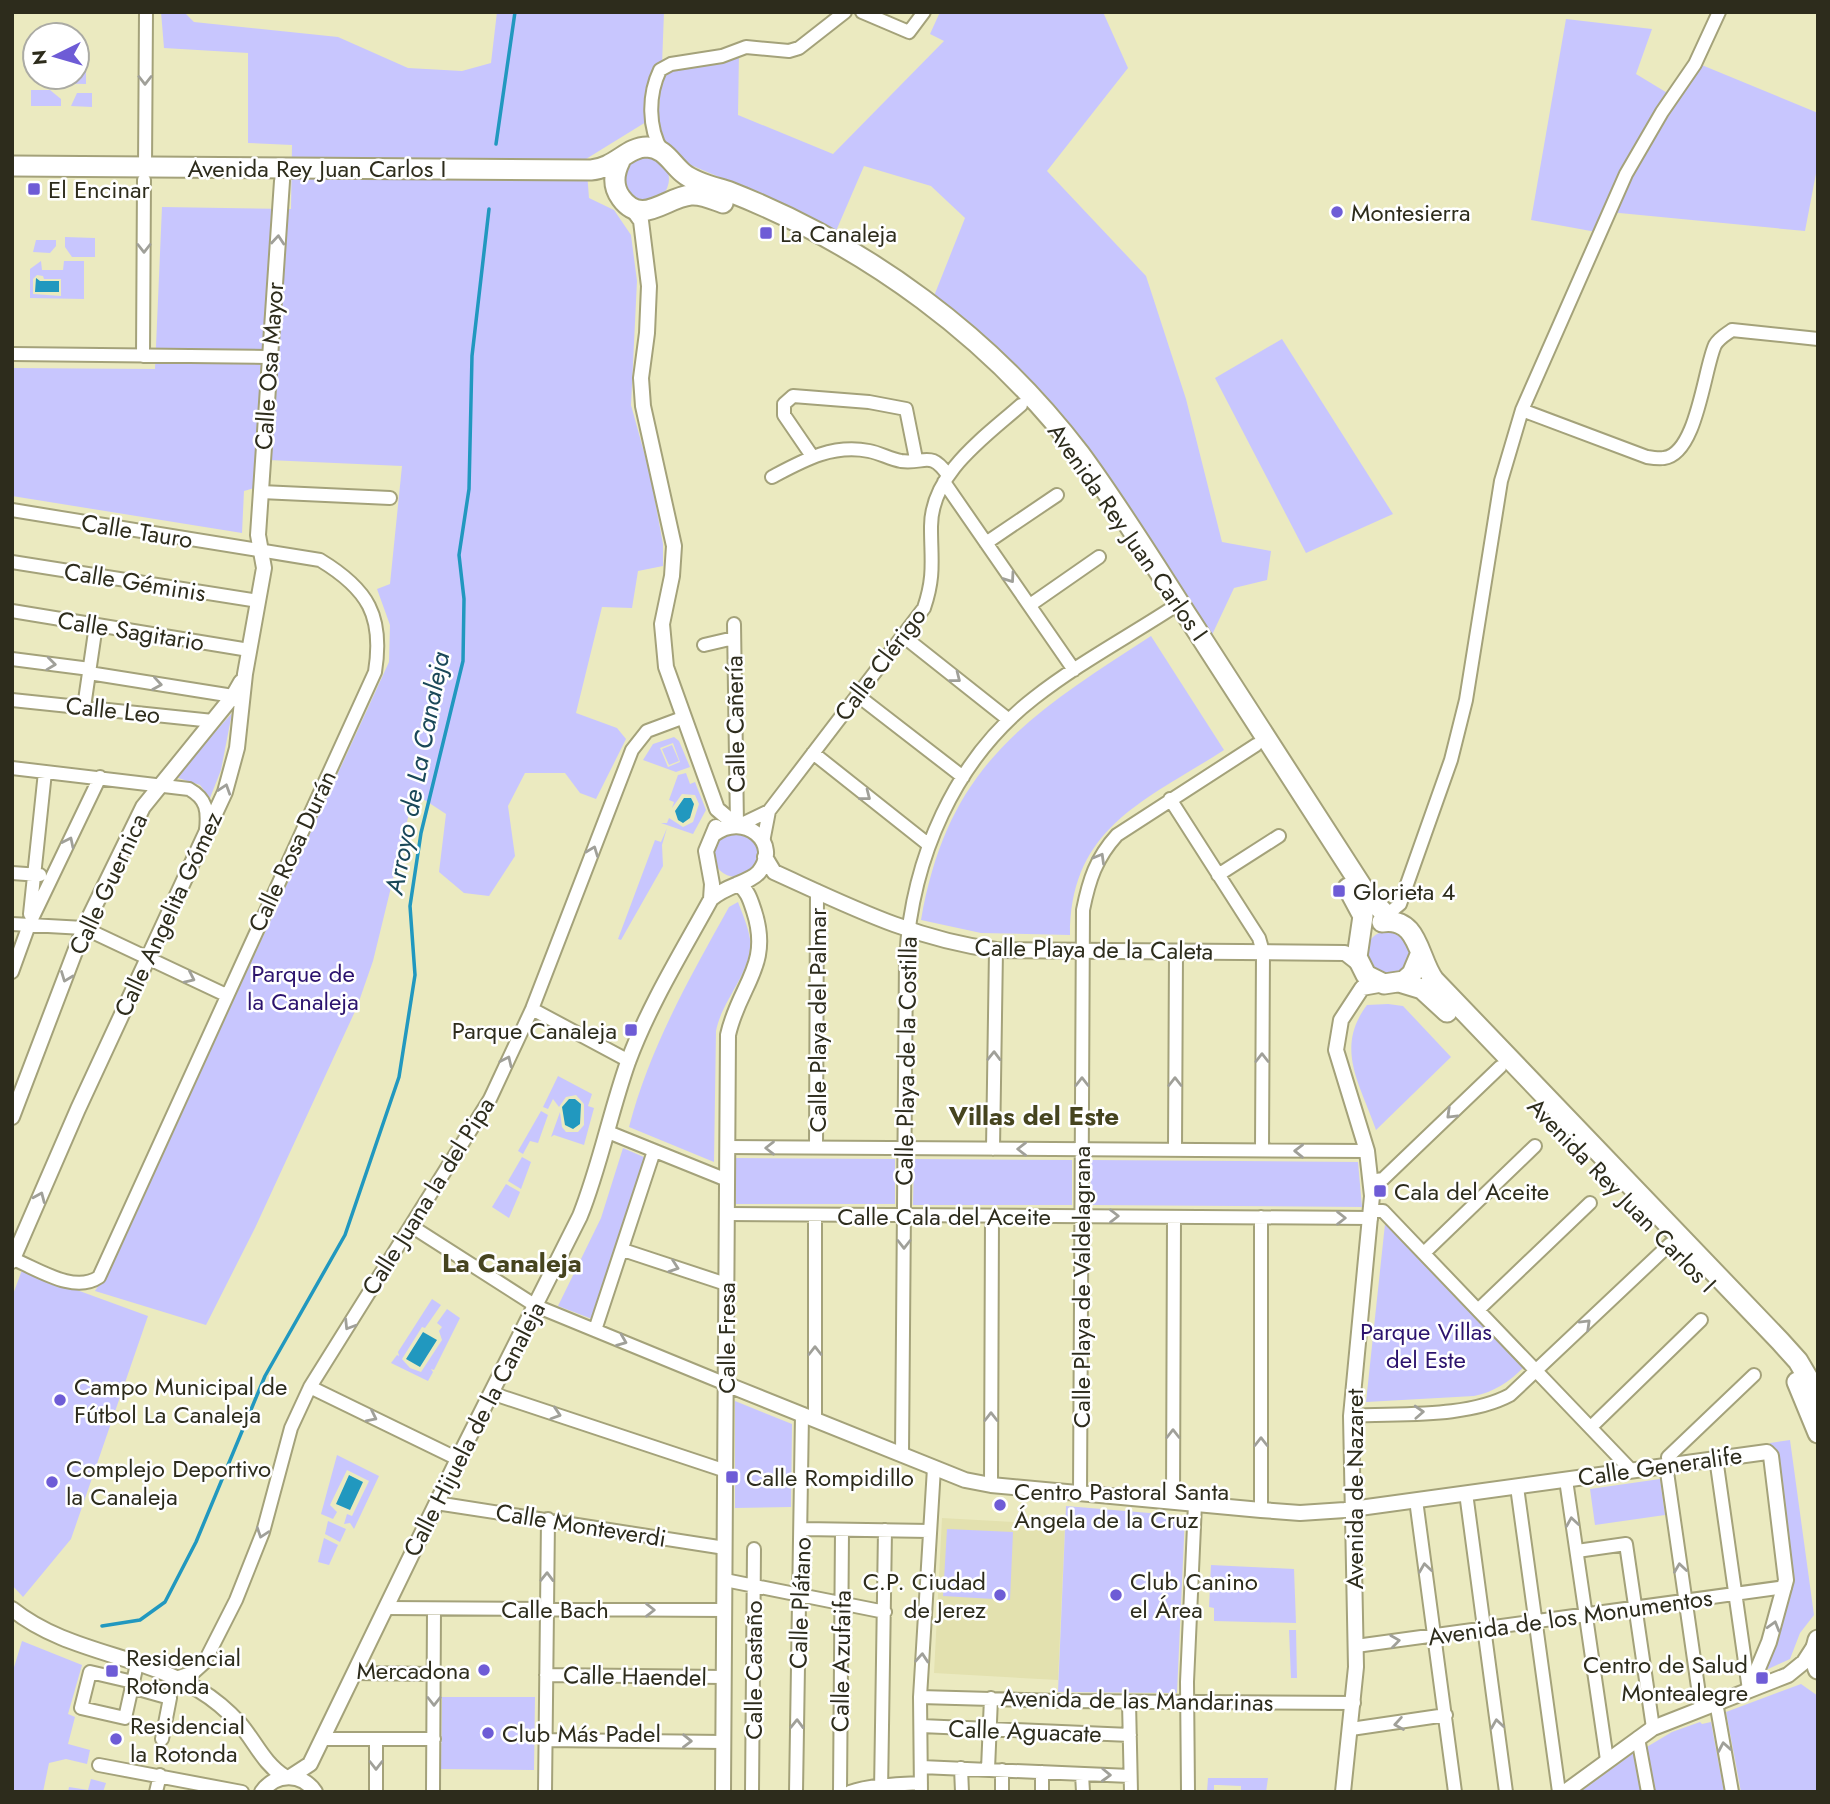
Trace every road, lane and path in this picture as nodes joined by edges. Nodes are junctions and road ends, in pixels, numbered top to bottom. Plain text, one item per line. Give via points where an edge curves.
1 (146, 12) edge
2 (845, 12) edge
3 (862, 12) edge
4 (1719, 12) edge
5 (920, 14) edge
6 (652, 124) junction
7 (637, 149) junction
8 (668, 158) junction
9 (620, 161) junction
10 (12, 166) edge
11 (144, 173) junction
12 (12, 179) edge
13 (282, 181) junction
14 (617, 192) junction
15 (669, 201) junction
16 (641, 213) junction
17 (1818, 339) edge
18 (12, 354) edge
19 (143, 356) junction
20 (268, 357) junction
21 (1021, 405) junction
22 (1521, 410) junction
23 (812, 456) junction
24 (916, 459) junction
25 (772, 477) dead end
26 (946, 478) junction
27 (261, 492) junction
28 (1057, 495) dead end
29 (390, 498) dead end
30 (12, 510) edge
31 (986, 543) junction
32 (261, 551) junction
33 (1099, 557) dead end
34 (12, 562) edge
35 (258, 601) junction
36 (1030, 606) junction
37 (1169, 610) junction
38 (12, 611) edge
39 (734, 624) dead end
40 (96, 625) junction
41 (903, 636) junction
42 (734, 638) junction
43 (704, 645) dead end
44 (249, 650) junction
45 (12, 659) edge
46 (1074, 670) junction
47 (90, 671) junction
48 (245, 674) junction
49 (857, 695) junction
50 (233, 696) junction
51 (12, 700) edge
52 (84, 707) junction
53 (682, 718) junction
54 (1009, 720) junction
55 (213, 721) junction
56 (1256, 745) junction
57 (813, 753) junction
58 (12, 768) edge
59 (45, 772) junction
60 (100, 777) junction
61 (963, 777) junction
62 (160, 784) junction
63 (1170, 799) junction
64 (717, 808) junction
65 (769, 811) junction
66 (738, 825) junction
67 (206, 834) junction
68 (714, 834) junction
69 (1279, 835) dead end
70 (929, 845) junction
71 (764, 850) junction
72 (710, 869) junction
73 (774, 872) junction
74 (12, 873) edge
75 (34, 875) junction
76 (1219, 875) junction
77 (53, 876) junction
78 (746, 883) junction
79 (817, 891) junction
80 (711, 899) junction
81 (1393, 919) junction
82 (12, 924) edge
83 (29, 925) junction
84 (84, 928) junction
85 (907, 931) junction
86 (996, 950) junction
87 (1083, 952) junction
88 (1263, 952) junction
89 (1176, 953) junction
90 (1420, 955) junction
91 (147, 958) junction
92 (1358, 958) junction
93 (12, 972) edge
94 (1391, 983) junction
95 (226, 995) junction
96 (532, 1009) junction
97 (629, 1061) junction
98 (1500, 1067) junction
99 (12, 1117) edge
100 (608, 1132) junction
101 (1535, 1146) dead end
102 (727, 1147) junction
103 (816, 1148) junction
104 (904, 1148) junction
105 (993, 1149) junction
106 (1082, 1149) junction
107 (1174, 1150) junction
108 (1262, 1150) junction
109 (654, 1151) junction
110 (1367, 1151) junction
111 (727, 1181) junction
112 (1371, 1181) junction
113 (1590, 1203) dead end
114 (727, 1214) junction
115 (1371, 1214) junction
116 (816, 1215) junction
117 (904, 1215) junction
118 (992, 1216) junction
119 (1081, 1216) junction
120 (1174, 1217) junction
121 (1261, 1217) junction
122 (411, 1226) junction
123 (1670, 1244) junction
124 (622, 1250) junction
125 (1424, 1253) junction
126 (12, 1259) edge
127 (726, 1284) junction
128 (536, 1306) junction
129 (1478, 1310) junction
130 (1701, 1320) dead end
131 (595, 1331) junction
132 (1537, 1371) junction
133 (1754, 1375) dead end
134 (726, 1384) junction
135 (310, 1387) junction
136 (491, 1393) junction
137 (1818, 1395) edge
138 (1351, 1416) junction
139 (808, 1417) junction
140 (1591, 1427) junction
141 (1818, 1433) edge
142 (902, 1455) junction
143 (1716, 1458) junction
144 (458, 1459) junction
145 (1668, 1465) junction
146 (934, 1468) junction
147 (1631, 1470) junction
148 (726, 1471) junction
149 (1566, 1479) junction
150 (991, 1485) junction
151 (1517, 1487) junction
152 (1080, 1493) junction
153 (1466, 1493) junction
154 (1416, 1500) junction
155 (1173, 1502) junction
156 (436, 1503) junction
157 (1195, 1504) junction
158 (1351, 1509) junction
159 (1261, 1510) junction
160 (548, 1519) junction
161 (803, 1530) junction
162 (842, 1530) junction
163 (885, 1530) junction
164 (930, 1531) junction
165 (725, 1548) junction
166 (754, 1549) dead end
167 (1577, 1551) junction
168 (725, 1580) junction
169 (754, 1586) junction
170 (1785, 1587) junction
171 (1735, 1594) junction
172 (797, 1595) junction
173 (1685, 1601) junction
174 (841, 1604) junction
175 (386, 1608) junction
176 (1635, 1608) junction
177 (12, 1609) edge
178 (434, 1609) junction
179 (547, 1609) junction
180 (725, 1610) junction
181 (885, 1612) junction
182 (1585, 1615) junction
183 (1535, 1622) junction
184 (1485, 1629) junction
185 (1435, 1636) junction
186 (1816, 1643) edge
187 (1356, 1646) junction
188 (137, 1664) junction
189 (1818, 1669) edge
190 (354, 1673) junction
191 (434, 1674) junction
192 (546, 1675) junction
193 (1788, 1675) junction
194 (1818, 1676) edge
195 (724, 1677) junction
196 (176, 1678) junction
197 (132, 1685) junction
198 (1749, 1690) junction
199 (920, 1697) junction
200 (991, 1699) junction
201 (1129, 1702) junction
202 (1187, 1702) junction
203 (1716, 1702) junction
204 (1354, 1703) junction
205 (1701, 1708) junction
206 (1446, 1716) junction
207 (920, 1726) junction
208 (1653, 1728) junction
209 (989, 1729) junction
210 (1352, 1729) junction
211 (1130, 1735) junction
212 (162, 1738) dead end
213 (1638, 1738) junction
214 (323, 1739) junction
215 (376, 1739) junction
216 (434, 1739) junction
217 (545, 1740) junction
218 (724, 1742) junction
219 (1607, 1760) junction
220 (267, 1764) junction
221 (310, 1764) junction
222 (99, 1765) dead end
223 (921, 1767) junction
224 (961, 1768) junction
225 (988, 1769) junction
226 (1002, 1770) junction
227 (1042, 1772) junction
228 (1082, 1774) junction
229 (160, 1775) junction
230 (1130, 1776) junction
231 (288, 1777) junction
232 (921, 1788) edge
233 (212, 1789) edge
234 (314, 1789) edge
235 (882, 1789) edge
236 (263, 1791) edge
237 (156, 1792) edge
238 (242, 1792) edge
239 (376, 1792) edge
240 (433, 1792) edge
241 (545, 1792) edge
242 (723, 1792) edge
243 (752, 1792) edge
244 (796, 1792) edge
245 (840, 1792) edge
246 (850, 1792) edge
247 (962, 1792) edge
248 (1002, 1792) edge
249 (1042, 1792) edge
250 (1083, 1792) edge
251 (1131, 1792) edge
252 (1188, 1792) edge
253 (1343, 1792) edge
254 (1455, 1792) edge
255 (1506, 1792) edge
256 (1559, 1792) edge
257 (1564, 1792) edge
258 (1648, 1792) edge
259 (1732, 1792) edge

1 -> 11 street
2 - 6 street via 799,48 746,47 660,70
3 - 5 street via 908,32
4 - 22 street via 1695,64 1626,174
6 - 7 street
6 - 8 street via 654,139
7 - 8 main road, Avenida Rey Juan Carlos I via 648,147
7 - 9 main road, Avenida Rey Juan Carlos I
8 - 15 main road via 677,183
8 - 81 main road, Avenida Rey Juan Carlos I via 686,176 790,218 888,275 962,331 1038,405 1099,481 1365,892
9 - 11 main road, Avenida Rey Juan Carlos I via 591,170
9 - 14 main road via 615,171
10 - 11 main road, Avenida Rey Juan Carlos I
11 - 12 main road, Avenida Rey Juan Carlos I
11 - 13 main road, Avenida Rey Juan Carlos I
11 -> 19 street
13 - 14 main road, Avenida Rey Juan Carlos I via 592,183
20 -> 13 street, Calle Osa Mayor
14 - 16 main road
15 - 16 main road, Avenida Rey Juan Carlos I
15 - 21 main road, Avenida Rey Juan Carlos I via 688,195 706,197 828,253 929,320
16 - 53 street via 649,286 643,406 674,547 662,624 666,667
17 - 22 street via 1731,330 1721,337 1688,432 1677,451 1666,458 1647,457
18 - 19 street
19 - 20 street
20 - 27 street, Calle Osa Mayor
21 - 26 street, Calle Clérigo
21 - 37 main road, Avenida Rey Juan Carlos I via 1089,488
22 - 81 street via 1500,481 1466,701 1451,760
23 - 24 street via 849,448 901,461
23 - 24 street via 784,415 784,404 793,396 906,409
23 - 25 street
24 - 26 street via 939,463
26 - 31 street
26 - 41 street, Calle Clérigo via 930,526 933,582 924,607
27 - 29 street
27 - 32 street, Calle Osa Mayor
28 - 31 street
30 - 32 street, Calle Tauro
31 -> 36 street
32 - 35 street, Calle Angelita Gómez via 264,568
32 - 95 street, Calle Rosa Durán via 320,560 349,578 366,600 379,648 375,672
33 - 36 street
34 - 35 street, Calle Géminis
35 - 44 street, Calle Angelita Gómez
36 - 46 street
37 - 46 street, Calle Playa de la Costilla
37 - 56 main road, Avenida Rey Juan Carlos I
38 - 40 street, Calle Sagitario
39 - 42 street, Calle Cañería
40 - 44 street, Calle Sagitario
40 - 47 street
41 - 49 street, Calle Clérigo
41 -> 54 street
42 - 43 street
42 - 66 street, Calle Cañería
44 - 48 street, Calle Angelita Gómez
45 -> 47 street
46 - 54 street, Calle Playa de la Costilla
47 -> 50 street
47 - 52 street
48 - 50 street, Calle Guernica
67 -> 48 street, Calle Angelita Gómez via 225,792 237,748
49 - 57 street, Calle Clérigo
49 - 61 street
50 - 55 street, Calle Guernica
51 - 52 street, Calle Leo
52 - 55 street, Calle Leo
53 - 64 street
96 -> 53 street, Calle Juana la del Pipa via 632,750 647,731
54 - 61 street, Calle Playa de la Costilla
55 - 62 street, Calle Guernica
56 - 63 street, Calle Playa de Valdelagrana
56 - 92 main road, Avenida Rey Juan Carlos I via 1360,906 1363,926
57 - 65 street, Calle Clérigo
57 -> 70 street
58 - 59 street
59 - 60 street
59 - 75 street
60 - 62 street
77 -> 60 street
61 - 70 street, Calle Playa de la Costilla
62 - 67 street via 188,789 203,800 208,811
62 - 84 street, Calle Guernica via 143,807
63 - 76 street
87 -> 63 street, Calle Playa de Valdelagrana via 1085,899 1102,852 1117,835
64 - 66 street
64 - 68 street
65 - 66 street, Calle Clérigo
65 - 71 street, Calle Clérigo
66 - 68 street
66 - 71 street via 758,834
67 - 91 street, Calle Angelita Gómez
68 - 72 street via 706,851
69 - 76 street
70 - 85 street, Calle Playa de la Costilla
71 - 73 street
71 - 78 street
72 - 78 street via 725,882
72 - 80 street
73 - 78 street
73 - 79 street, Calle Playa de la Caleta
74 - 75 street
75 - 77 street
75 - 83 street
76 - 88 street
77 - 83 street
78 - 80 street, Calle Hijuela de la Canaleja
78 - 102 street, Calle Fresa via 761,932 761,950 727,1035
79 - 85 street, Calle Playa de la Caleta
79 - 103 street, Calle Playa del Palmar
80 - 97 street, Calle Hijuela de la Canaleja
81 - 90 main road, Avenida Rey Juan Carlos I via 1414,935
81 - 92 main road
82 - 83 street
83 - 84 street
83 - 93 street
84 - 91 street
84 -> 99 street, Calle Guernica
85 - 86 street, Calle Playa de la Caleta via 949,944
85 - 104 street, Calle Playa de la Costilla
86 - 87 street, Calle Playa de la Caleta
105 -> 86 street
87 - 89 street, Calle Playa de la Caleta
106 -> 87 street, Calle Playa de Valdelagrana
88 - 89 street, Calle Playa de la Caleta
88 - 92 street, Calle Playa de la Caleta
108 -> 88 street
107 -> 89 street
90 - 94 main road via 1412,974
90 - 137 main road, Avenida Rey Juan Carlos I via 1434,980 1780,1340
91 -> 95 street
126 -> 91 street, Calle Angelita Gómez
92 - 94 main road, Avenida Rey Juan Carlos I via 1374,981
92 - 110 street, Avenida de Nazaret via 1336,1050
94 - 98 main road, Avenida Rey Juan Carlos I via 1422,989 1433,997
95 - 126 street, Calle Rosa Durán via 99,1277 77,1285
96 - 97 street
122 -> 96 street, Calle Juana la del Pipa via 490,1099
97 - 100 street, Calle Hijuela de la Canaleja
98 -> 112 street via 1384,1179
98 - 123 main road, Avenida Rey Juan Carlos I
100 - 109 street
100 - 128 street, Calle Hijuela de la Canaleja via 584,1206
101 - 125 street
103 -> 102 street
102 - 111 street, Calle Fresa
103 - 104 street
104 - 105 street
104 - 117 street, Calle Playa de la Costilla
106 -> 105 street
106 - 107 street
106 - 119 street, Calle Playa de Valdelagrana
107 - 108 street
110 -> 108 street
109 - 111 street
109 - 124 street
110 - 112 street, Avenida de Nazaret
111 - 114 street, Calle Fresa
112 - 115 street, Avenida de Nazaret
113 - 129 street
114 - 116 street, Calle Cala del Aceite
114 - 127 street, Calle Fresa
121 -> 115 street, Calle Cala del Aceite
115 - 125 street via 1383,1211
115 - 138 street, Avenida de Nazaret
116 - 117 street, Calle Cala del Aceite
139 -> 116 street, Calle Plátano
117 - 118 street, Calle Cala del Aceite
117 -> 142 street, Calle Playa de la Costilla
118 - 119 street, Calle Cala del Aceite
150 -> 118 street
119 -> 120 street, Calle Cala del Aceite
119 - 152 street, Calle Playa de Valdelagrana
120 - 121 street, Calle Cala del Aceite
155 -> 120 street
159 -> 121 street
122 - 128 street
122 -> 135 street, Calle Juana la del Pipa
132 -> 123 street
123 - 141 main road, Avenida Rey Juan Carlos I via 1784,1364 1802,1390
124 -> 127 street
124 - 131 street
125 - 129 street
127 - 134 street, Calle Fresa
128 - 131 street
128 - 136 street, Calle Hijuela de la Canaleja
129 - 132 street
130 - 140 street
131 -> 134 street
138 -> 132 street via 1483,1407 1510,1395
132 - 140 street
133 - 145 street via 1668,1457
134 - 139 street, Calle Generalife
134 - 148 street, Calle Fresa
135 -> 144 street
135 -> 196 street, Calle Juana la del Pipa via 290,1428 263,1532 236,1600 204,1663
136 - 144 street, Calle Hijuela de la Canaleja
136 -> 148 street
138 - 158 street, Avenida de Nazaret
139 - 142 street, Calle Generalife
139 - 161 street, Calle Plátano
140 - 147 street
142 - 146 street, Calle Generalife
143 - 145 street, Calle Generalife
143 - 170 street, Calle Generalife via 1762,1451 1771,1456
143 - 171 street
144 - 156 street, Calle Hijuela de la Canaleja
145 - 147 street, Calle Generalife
173 -> 145 street
146 - 150 street, Calle Generalife
146 - 164 street
147 - 149 street, Calle Generalife
148 - 165 street, Calle Fresa
149 - 151 street, Calle Generalife
167 -> 149 street
150 - 152 street, Calle Generalife
151 - 153 street, Calle Generalife
151 - 183 street
152 - 155 street, Calle Generalife
153 - 154 street, Calle Generalife
153 - 184 street
154 - 158 street, Calle Generalife
185 -> 154 street
155 - 157 street, Calle Generalife
156 - 160 street, Calle Monteverdi
156 - 175 street, Calle Hijuela de la Canaleja
157 - 159 street, Calle Generalife
157 - 202 street
158 - 159 street, Calle Generalife
158 - 187 street, Avenida de Nazaret
160 - 165 street, Calle Monteverdi
179 -> 160 street
161 - 162 street
161 - 172 street, Calle Plátano via 798,1538
162 - 163 street
162 - 174 street, Calle Azufaifa
163 - 164 street
163 - 181 street
199 -> 164 street
165 - 168 street, Calle Fresa
166 - 169 street, Calle Castaño
167 - 176 street via 1626,1544
167 - 182 street
168 - 169 street
168 - 180 street, Calle Fresa
169 - 172 street
169 - 243 street, Calle Castaño
170 - 171 street, Avenida de los Monumentos
198 -> 170 street, Calle Generalife
171 - 173 street, Avenida de los Monumentos
171 - 198 street
172 - 174 street
244 -> 172 street, Calle Plátano
173 - 176 street, Avenida de los Monumentos
173 - 205 street
174 - 181 street
174 - 245 street, Calle Azufaifa
175 - 178 street, Calle Bach
175 - 190 street, Calle Hijuela de la Canaleja
176 - 182 street, Avenida de los Monumentos
176 - 208 street
177 - 188 street via 61,1639
178 - 179 street, Calle Bach
178 - 191 street
179 -> 180 street, Calle Bach
179 - 192 street
180 - 195 street, Calle Fresa
181 - 235 street
182 - 183 street, Avenida de los Monumentos
182 - 219 street
183 - 184 street, Avenida de los Monumentos
183 - 256 street
184 - 185 street, Avenida de los Monumentos
255 -> 184 street
187 -> 185 street, Avenida de los Monumentos
185 - 206 street
186 - 189 main road
186 - 193 street
187 - 204 street, Avenida de Nazaret
188 - 196 street
188 - 197 street
190 - 191 street
190 - 214 street, Calle Hijuela de la Canaleja
191 -> 216 street
192 - 195 street, Calle Haendel
192 - 217 street
193 - 194 street
193 - 198 street
195 - 218 street, Calle Fresa
196 - 220 street via 220,1704
197 - 197 street via 125,1718 81,1709 90,1672
197 - 212 street via 170,1698
198 - 203 street
199 - 200 street, Avenida de las Mandarinas
199 - 207 street
200 - 201 street, Avenida de las Mandarinas
200 - 209 street
201 - 202 street, Avenida de las Mandarinas
201 - 211 street
202 - 204 street, Avenida de las Mandarinas
202 - 252 street
203 - 205 street
259 -> 203 street
204 - 210 street, Avenida de Nazaret
205 - 208 street
206 -> 210 street
206 - 254 street
207 - 209 street, Calle Aguacate
207 - 223 street
208 - 213 street
209 - 211 street, Calle Aguacate
209 - 225 street
210 - 253 street, Avenida de Nazaret
211 - 230 street
213 - 219 street
213 - 258 street
214 - 215 street
214 - 221 street, Calle Hijuela de la Canaleja
215 - 216 street
215 -> 239 street
216 - 240 street
217 -> 218 street
217 - 241 street
218 - 242 street, Calle Fresa
219 - 257 street
220 - 231 street
220 - 236 street
221 - 231 street, Calle Hijuela de la Canaleja
221 - 234 street
222 - 229 street
223 - 224 street
223 - 232 street
224 - 225 street
224 - 247 street
225 - 226 street
226 - 227 street
226 - 248 street
227 - 228 street
227 - 249 street
228 -> 230 street
228 - 250 street
229 - 233 street
229 - 237 street
230 - 251 street
231 - 234 street via 303,1780
231 - 236 street, Calle Hijuela de la Canaleja via 274,1780
232 - 235 street
233 - 238 street
235 - 246 street

